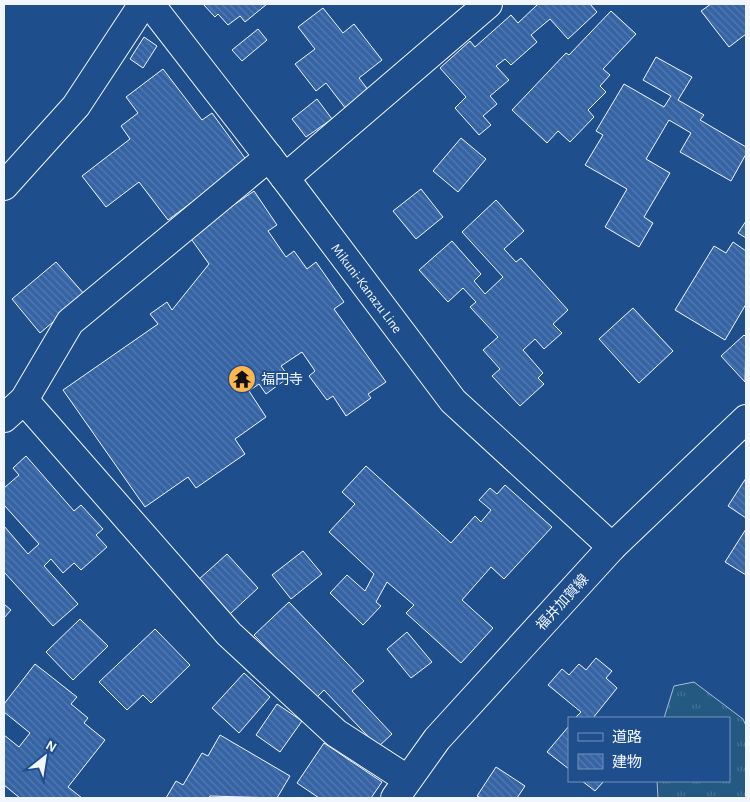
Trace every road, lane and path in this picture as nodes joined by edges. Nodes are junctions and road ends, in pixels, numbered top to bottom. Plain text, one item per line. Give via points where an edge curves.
1 (143, 4) edge
2 (150, 4) edge
3 (488, 4) edge
4 (269, 157) junction
5 (285, 178) junction
6 (4, 186) edge
7 (24, 400) junction
8 (4, 418) edge
9 (746, 419) edge
10 (612, 547) junction
11 (401, 788) edge

1 - 6 street via 76,106
2 - 4 street, Mikuni-Kanazu Line
3 - 5 street
4 - 5 street, Mikuni-Kanazu Line
4 - 7 street via 70,322
5 - 10 street, Mikuni-Kanazu Line via 453,402
7 - 8 street
7 - 11 street via 229,634
9 - 10 street, 福井加賀線
10 - 11 street, 福井加賀線 via 437,739

